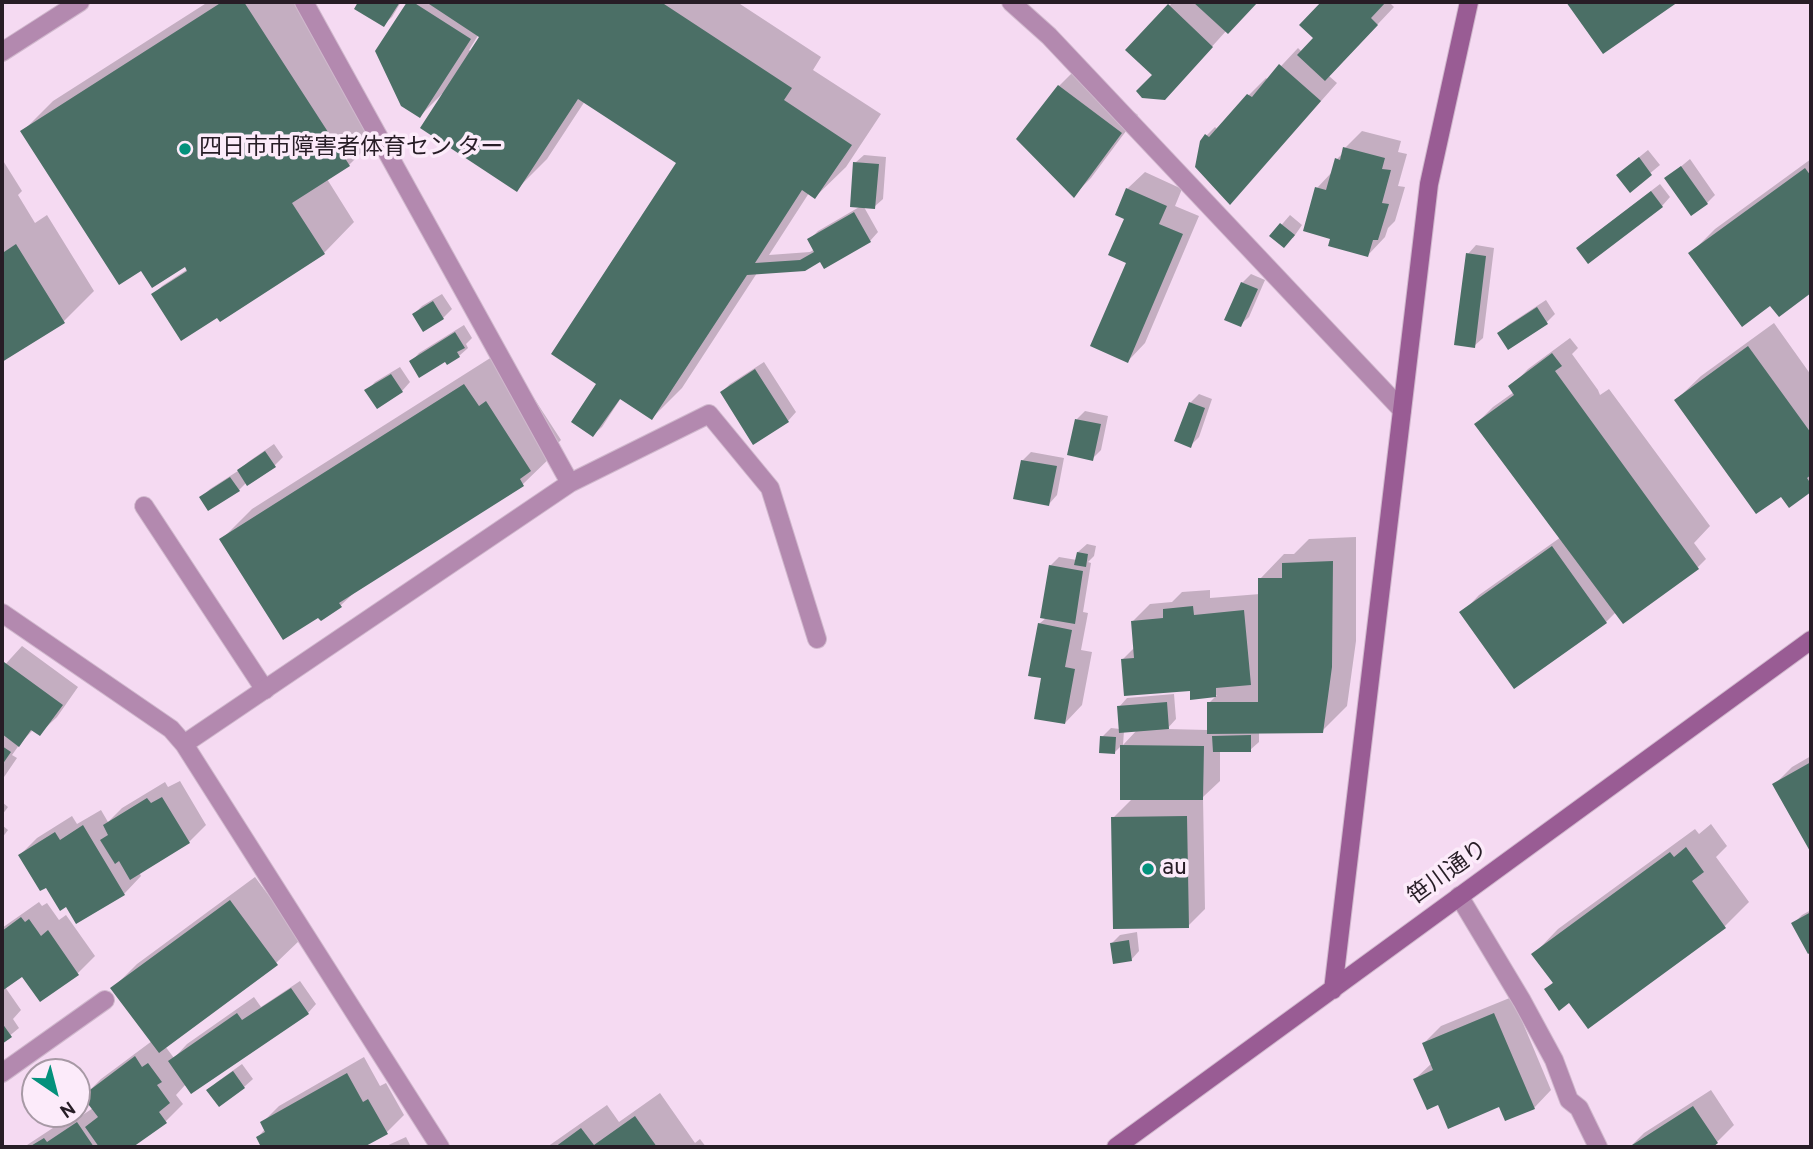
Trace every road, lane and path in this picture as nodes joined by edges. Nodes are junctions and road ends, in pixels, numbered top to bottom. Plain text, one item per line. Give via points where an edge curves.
1 (80, 2) edge
2 (304, 2) edge
3 (1011, 2) edge
4 (1469, 2) edge
5 (2, 52) edge
6 (1402, 410) junction
7 (570, 483) junction
8 (144, 506) dead end
9 (2, 614) edge
10 (817, 639) dead end
11 (1811, 640) edge
12 (265, 690) junction
13 (184, 744) junction
14 (1459, 896) junction
15 (1332, 990) junction
16 (105, 1000) dead end
17 (2, 1073) edge
18 (440, 1147) edge
19 (1116, 1147) edge
20 (1598, 1147) edge

1 - 5 street
2 - 7 street
3 - 6 street via 1049,36
4 - 6 street via 1429,184
6 - 15 street
7 - 10 street via 709,414 770,488
7 - 12 street
8 - 12 street
9 - 13 street via 171,729
11 - 14 street, 笹川通り
12 - 13 street
13 - 18 street
14 - 15 street, 笹川通り
14 - 20 street via 1522,1001 1554,1060 1569,1100 1579,1108
15 - 19 street, 笹川通り
16 - 17 street

